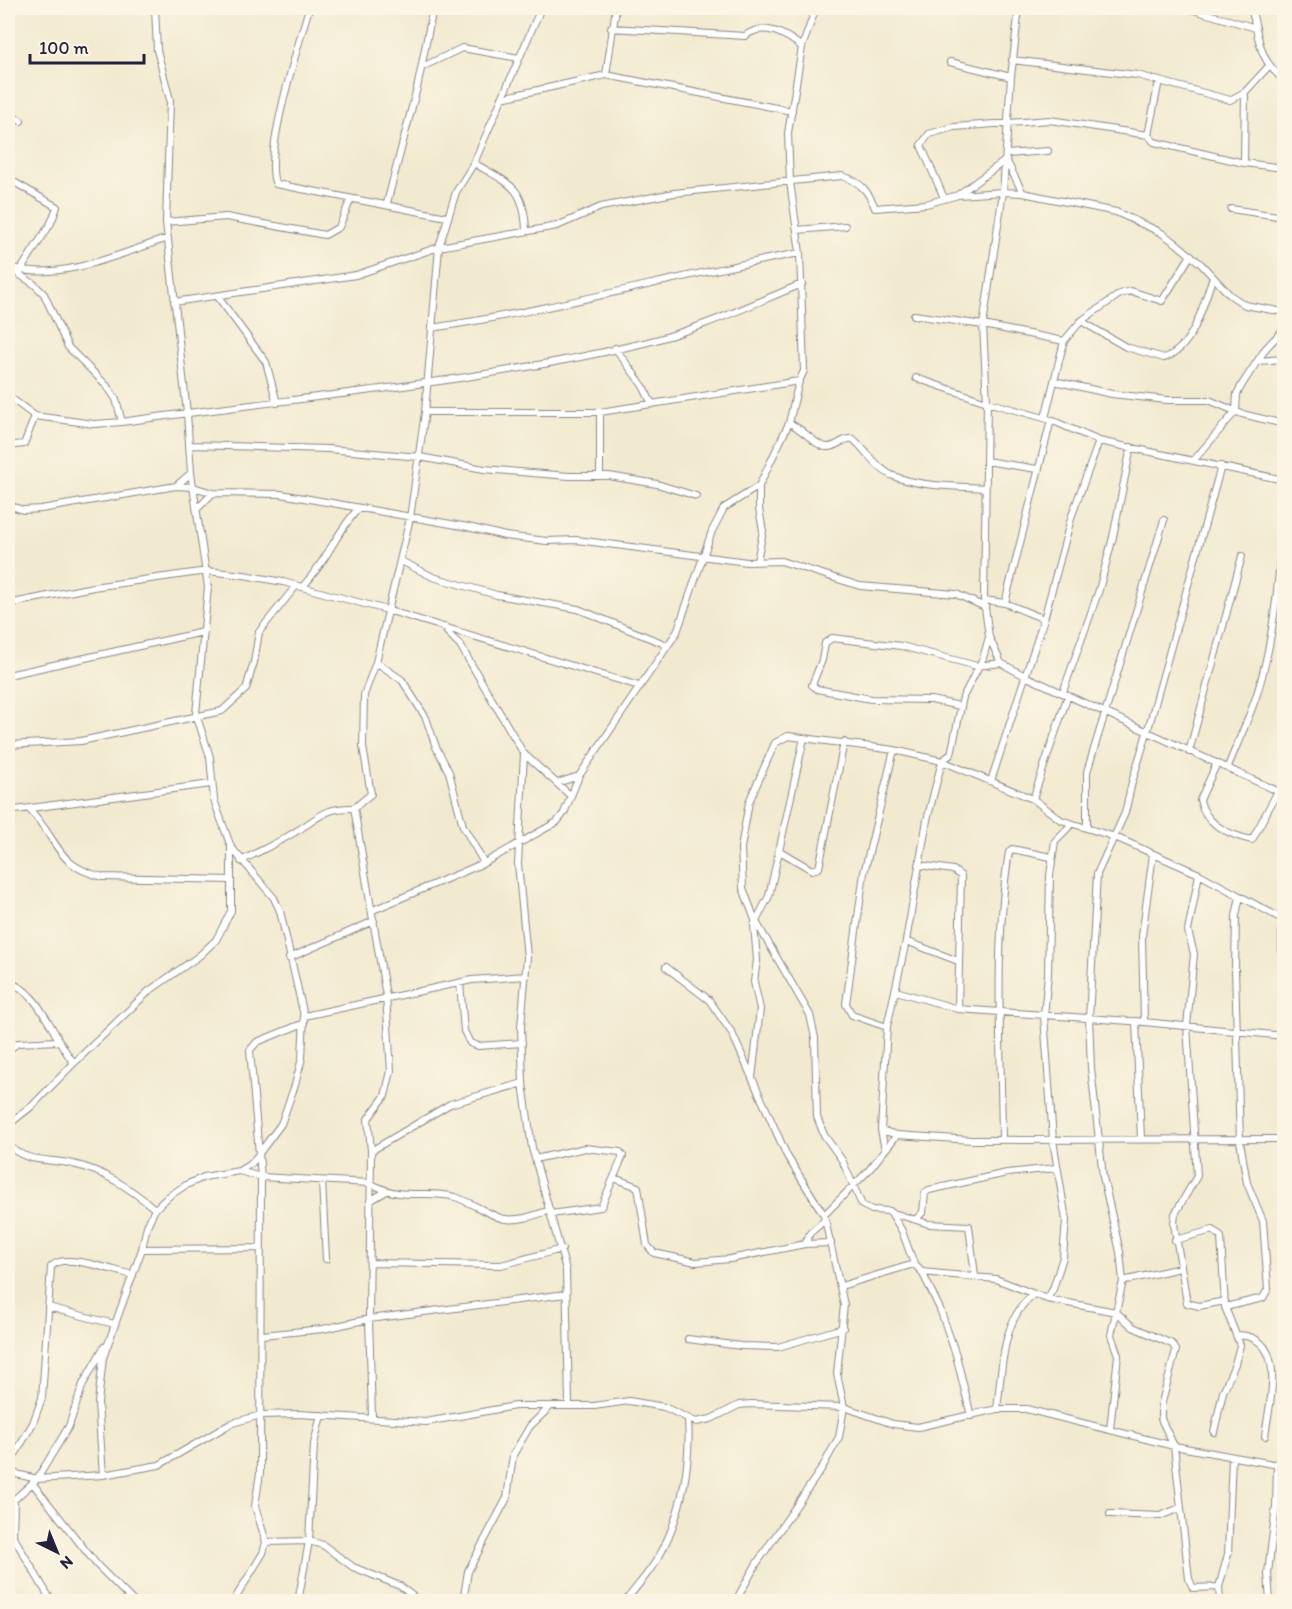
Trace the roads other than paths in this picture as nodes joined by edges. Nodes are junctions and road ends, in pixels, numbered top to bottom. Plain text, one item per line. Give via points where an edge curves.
1 (155, 8) edge
2 (309, 8) edge
3 (433, 8) edge
4 (541, 8) edge
5 (616, 8) edge
6 (816, 8) edge
7 (1019, 8) edge
8 (1187, 8) edge
9 (1251, 8) edge
10 (612, 28) junction
11 (1256, 28) junction
12 (802, 47) junction
13 (519, 58) junction
14 (1012, 60) junction
15 (950, 62) dead end
16 (422, 67) junction
17 (1269, 67) junction
18 (606, 75) junction
19 (1011, 77) junction
20 (1284, 80) edge
21 (1159, 81) junction
22 (1245, 92) junction
23 (502, 98) junction
24 (792, 111) junction
25 (8, 113) edge
26 (21, 121) dead end
27 (1008, 123) junction
28 (1148, 135) junction
29 (1048, 151) dead end
30 (1007, 157) junction
31 (474, 163) junction
32 (1244, 163) junction
33 (1284, 168) edge
34 (14, 182) dead end
35 (790, 182) junction
36 (1003, 192) junction
37 (1023, 193) junction
38 (958, 195) junction
39 (944, 198) junction
40 (351, 199) junction
41 (387, 203) junction
42 (1231, 209) dead end
43 (447, 217) junction
44 (1284, 217) edge
45 (166, 222) junction
46 (845, 226) dead end
47 (526, 230) junction
48 (797, 230) junction
49 (168, 238) junction
50 (439, 247) junction
51 (800, 253) junction
52 (1191, 255) junction
53 (12, 269) edge
54 (1213, 276) junction
55 (8, 279) edge
56 (801, 284) junction
57 (218, 297) junction
58 (174, 302) junction
59 (1284, 312) edge
60 (914, 315) dead end
61 (1081, 321) junction
62 (984, 325) junction
63 (431, 328) junction
64 (1284, 329) edge
65 (1064, 341) junction
66 (615, 348) junction
67 (1284, 359) edge
68 (1258, 361) junction
69 (916, 378) dead end
70 (799, 381) junction
71 (1054, 381) junction
72 (428, 382) junction
73 (8, 396) edge
74 (987, 402) junction
75 (277, 403) junction
76 (652, 404) junction
77 (1236, 411) junction
78 (425, 412) junction
79 (600, 412) junction
80 (187, 413) junction
81 (35, 416) junction
82 (1048, 419) junction
83 (122, 422) junction
84 (789, 423) junction
85 (1284, 424) edge
86 (1099, 441) junction
87 (8, 443) edge
88 (190, 445) junction
89 (1131, 447) junction
90 (420, 457) junction
91 (1194, 460) junction
92 (986, 461) junction
93 (1221, 466) junction
94 (1037, 469) junction
95 (191, 472) junction
96 (600, 475) junction
97 (1284, 480) edge
98 (176, 486) junction
99 (759, 486) junction
100 (193, 487) junction
101 (985, 489) junction
102 (213, 493) junction
103 (696, 496) dead end
104 (1284, 502) edge
105 (8, 505) edge
106 (198, 508) junction
107 (359, 508) junction
108 (410, 518) junction
109 (1164, 520) dead end
110 (1283, 550) edge
111 (705, 554) junction
112 (1242, 556) dead end
113 (401, 561) junction
114 (758, 561) junction
115 (207, 571) junction
116 (299, 586) junction
117 (1005, 603) junction
118 (8, 604) edge
119 (984, 604) junction
120 (387, 610) junction
121 (1044, 619) junction
122 (442, 628) junction
123 (203, 632) junction
124 (989, 637) junction
125 (667, 645) junction
126 (376, 662) junction
127 (1001, 663) junction
128 (977, 666) junction
129 (8, 675) edge
130 (1025, 676) junction
131 (639, 686) junction
132 (1065, 693) junction
133 (960, 706) junction
134 (1106, 712) junction
135 (196, 714) junction
136 (1148, 734) junction
137 (804, 738) junction
138 (844, 742) junction
139 (8, 745) edge
140 (894, 750) junction
141 (1189, 752) junction
142 (524, 754) junction
143 (942, 761) junction
144 (1217, 763) junction
145 (1228, 767) junction
146 (579, 776) junction
147 (991, 781) junction
148 (557, 783) junction
149 (211, 784) junction
150 (1281, 792) edge
151 (571, 796) junction
152 (1033, 799) junction
153 (354, 808) junction
154 (29, 809) junction
155 (8, 812) edge
156 (1072, 824) junction
157 (1087, 827) junction
158 (1115, 837) junction
159 (518, 843) junction
160 (231, 847) junction
161 (778, 850) junction
162 (1153, 854) junction
163 (1051, 857) junction
164 (241, 861) junction
165 (484, 863) junction
166 (920, 865) junction
167 (1199, 874) junction
168 (231, 880) junction
169 (1240, 896) junction
170 (373, 910) junction
171 (1283, 919) edge
172 (755, 920) junction
173 (374, 921) junction
174 (906, 942) junction
175 (289, 958) junction
176 (958, 961) junction
177 (666, 967) dead end
178 (526, 976) junction
179 (8, 983) edge
180 (460, 984) junction
181 (896, 991) junction
182 (386, 996) junction
183 (958, 1009) junction
184 (1001, 1011) junction
185 (1044, 1016) junction
186 (1089, 1018) junction
187 (304, 1019) junction
188 (1136, 1021) junction
189 (1144, 1022) junction
190 (1284, 1023) edge
191 (1187, 1026) junction
192 (887, 1027) junction
193 (1237, 1031) junction
194 (1284, 1036) edge
195 (57, 1041) junction
196 (522, 1043) junction
197 (8, 1050) edge
198 (74, 1063) junction
199 (752, 1078) junction
200 (523, 1083) junction
201 (1284, 1090) edge
202 (8, 1125) edge
203 (881, 1130) junction
204 (897, 1135) junction
205 (1100, 1138) junction
206 (1002, 1139) junction
207 (1142, 1139) junction
208 (1284, 1139) edge
209 (1053, 1140) junction
210 (1194, 1140) junction
211 (1240, 1141) junction
212 (8, 1144) edge
213 (1284, 1148) edge
214 (885, 1150) junction
215 (371, 1151) junction
216 (260, 1154) junction
217 (535, 1160) junction
218 (1056, 1167) junction
219 (239, 1171) junction
220 (261, 1177) junction
221 (614, 1178) junction
222 (322, 1182) junction
223 (370, 1183) junction
224 (852, 1186) junction
225 (385, 1192) junction
226 (370, 1201) junction
227 (155, 1209) junction
228 (890, 1211) junction
229 (550, 1212) junction
230 (824, 1217) junction
231 (916, 1219) junction
232 (1175, 1240) junction
233 (831, 1243) junction
234 (805, 1244) junction
235 (261, 1248) junction
236 (142, 1249) junction
237 (562, 1249) junction
238 (326, 1259) dead end
239 (370, 1263) junction
240 (914, 1264) junction
241 (1180, 1268) junction
242 (922, 1272) junction
243 (133, 1275) junction
244 (975, 1276) junction
245 (1123, 1281) junction
246 (841, 1286) junction
247 (566, 1294) junction
248 (1034, 1294) junction
249 (1047, 1299) junction
250 (1225, 1304) junction
251 (48, 1307) junction
252 (1116, 1312) junction
253 (369, 1319) junction
254 (114, 1324) junction
255 (843, 1328) junction
256 (262, 1335) junction
257 (1238, 1335) junction
258 (688, 1339) dead end
259 (107, 1341) junction
260 (569, 1404) junction
261 (551, 1406) junction
262 (844, 1407) junction
263 (997, 1409) junction
264 (261, 1415) junction
265 (321, 1415) junction
266 (971, 1416) junction
267 (372, 1417) junction
268 (688, 1421) junction
269 (1110, 1429) junction
270 (1214, 1432) dead end
271 (1265, 1436) dead end
272 (1174, 1446) junction
273 (1232, 1457) junction
274 (1276, 1464) junction
275 (1284, 1466) edge
276 (8, 1467) edge
277 (8, 1472) edge
278 (103, 1475) junction
279 (35, 1481) junction
280 (14, 1500) junction
281 (8, 1505) edge
282 (1180, 1508) junction
283 (1110, 1514) dead end
284 (309, 1541) junction
285 (266, 1542) junction
286 (1219, 1587) junction
287 (52, 1602) edge
288 (134, 1602) edge
289 (233, 1602) edge
290 (298, 1602) edge
291 (420, 1602) edge
292 (462, 1602) edge
293 (625, 1602) edge
294 (735, 1602) edge
295 (1220, 1602) edge
296 (1270, 1602) edge

1 - 45 street via 157,50 170,100
2 - 40 street via 277,130 274,179 280,186
3 - 16 street
4 - 13 street
5 - 10 street
6 - 12 street
7 - 14 street
8 - 11 street
9 - 11 street
10 - 12 street via 745,36 754,30 771,30
10 - 18 street
11 - 17 street
12 - 24 street
13 - 16 street via 462,48
13 - 23 street
14 - 19 street
14 - 21 street
15 - 19 street
16 - 41 street
17 - 20 street
17 - 22 street
18 - 23 street
18 - 24 street
19 - 27 street
21 - 22 street via 1230,100
21 - 28 street
22 - 32 street
23 - 31 street
24 - 35 street via 788,133
25 - 26 street
27 - 28 street via 1055,120
27 - 30 street
27 - 39 street via 954,127 924,139 921,145
28 - 32 street via 1154,142
29 - 30 street
30 - 36 street
30 - 37 street
30 - 38 street
31 - 43 street via 456,192
31 - 47 street via 519,193
32 - 33 street
34 - 53 street via 57,207 51,223
35 - 39 street via 850,178 866,190 875,208 926,204
35 - 47 street via 674,193 601,207 557,226
35 - 48 street
36 - 37 street
36 - 38 street
36 - 62 street
37 - 52 street via 1116,213 1160,232
38 - 39 street
40 - 41 street
40 - 45 street via 339,227 325,235 226,217
41 - 43 street
42 - 44 street
43 - 50 street
45 - 49 street
46 - 48 street
47 - 50 street
48 - 51 street
49 - 53 street via 58,272 38,274
49 - 58 street
50 - 57 street via 356,274
50 - 63 street
51 - 56 street
51 - 63 street
52 - 54 street
52 - 61 street via 1162,301 1131,291 1120,294
53 - 55 street
53 - 83 street via 44,294 68,348 107,386 116,399
54 - 59 street via 1245,305
54 - 61 street via 1187,341 1170,356 1156,357 1126,347
56 - 66 street via 711,321 645,343
56 - 70 street via 804,371
57 - 58 street
57 - 75 street via 266,362
58 - 80 street
60 - 62 street
61 - 65 street
62 - 65 street
62 - 74 street
63 - 72 street
64 - 68 street
65 - 71 street
66 - 72 street via 516,370
66 - 76 street
67 - 68 street
68 - 77 street via 1237,394
69 - 74 street
70 - 76 street
70 - 84 street
71 - 77 street via 1112,394 1209,400
71 - 82 street
72 - 75 street
72 - 78 street
73 - 81 street
74 - 82 street
74 - 92 street
75 - 80 street
76 - 79 street
77 - 85 street
77 - 91 street
78 - 79 street
78 - 90 street
79 - 96 street
80 - 83 street
80 - 88 street
81 - 83 street via 94,424
81 - 87 street via 24,444
82 - 86 street
82 - 94 street
84 - 99 street
84 - 101 street via 823,447 853,439 891,474
86 - 89 street
86 - 121 street via 1072,515
88 - 90 street via 328,449
88 - 95 street
89 - 91 street
89 - 132 street via 1099,590
90 - 96 street via 484,469
90 - 108 street
91 - 93 street
92 - 94 street
92 - 101 street
93 - 97 street
93 - 136 street
94 - 117 street
95 - 98 street
95 - 100 street
96 - 103 street via 657,484
98 - 100 street
98 - 105 street via 41,509 23,510
99 - 111 street via 724,508
99 - 114 street via 763,531
100 - 102 street
100 - 106 street
101 - 119 street
102 - 106 street
102 - 107 street via 281,494
104 - 110 street
106 - 115 street
107 - 108 street
107 - 116 street via 340,531 324,563
108 - 111 street via 505,536
108 - 113 street
109 - 134 street
110 - 145 street via 1257,694
111 - 114 street
111 - 125 street via 682,622
112 - 141 street
113 - 120 street
113 - 125 street via 433,577 496,595 578,609
114 - 119 street via 782,561 860,586 956,594
115 - 116 street
115 - 118 street via 93,586
115 - 123 street
116 - 120 street
116 - 135 street via 259,632 244,691 222,711
117 - 119 street
117 - 121 street
119 - 124 street
120 - 122 street
120 - 126 street
121 - 130 street
122 - 131 street
122 - 142 street via 460,645
123 - 129 street
123 - 135 street
124 - 127 street
124 - 128 street
125 - 131 street
126 - 153 street via 362,711 371,794
126 - 165 street via 402,680 426,718 449,772 463,826
127 - 128 street
127 - 130 street
128 - 133 street
128 - 133 street via 901,646 832,638 825,643 812,685 871,699 931,700
130 - 132 street
130 - 147 street
131 - 146 street
132 - 134 street
132 - 152 street
133 - 143 street via 951,754
134 - 136 street
134 - 157 street via 1087,772
135 - 139 street via 119,735
135 - 149 street via 210,757
136 - 141 street
136 - 158 street
137 - 138 street
137 - 161 street
137 - 172 street via 788,736 774,743 749,802 741,868 743,888
138 - 140 street
138 - 161 street via 819,868 812,870
140 - 143 street
140 - 192 street via 864,873 846,1004 852,1015
141 - 144 street
142 - 148 street
142 - 159 street
143 - 147 street
143 - 166 street
144 - 145 street
144 - 150 street via 1200,800 1204,813 1218,827 1252,840
145 - 150 street
146 - 148 street
146 - 151 street
147 - 152 street
148 - 151 street
149 - 154 street
149 - 160 street
151 - 159 street via 548,830
152 - 156 street
153 - 164 street via 320,813 296,832
153 - 170 street
154 - 155 street
154 - 168 street via 45,825 62,857 90,874 103,878
156 - 157 street
156 - 163 street via 1055,841
157 - 158 street
158 - 162 street
158 - 186 street via 1097,874
159 - 165 street
159 - 178 street
160 - 164 street
160 - 168 street
161 - 172 street via 769,896
162 - 167 street
162 - 189 street via 1141,958
163 - 184 street via 1012,849 1009,852 1003,900
163 - 185 street
164 - 175 street via 274,898
165 - 170 street
166 - 174 street
166 - 176 street via 953,870 961,876
167 - 169 street
167 - 191 street via 1188,931 1194,954
168 - 198 street via 231,911 216,940 148,991
169 - 171 street
169 - 193 street via 1235,936
170 - 173 street
171 - 190 street
172 - 199 street via 754,982 760,1009
172 - 224 street via 810,1015 815,1038 817,1117 849,1173
173 - 175 street
173 - 182 street
174 - 176 street
174 - 181 street
175 - 187 street
176 - 183 street
177 - 199 street via 720,1012
178 - 180 street
178 - 196 street
179 - 195 street via 16,984 37,1004
180 - 182 street
180 - 196 street via 464,1031 470,1044
181 - 183 street
181 - 192 street
182 - 187 street
182 - 215 street via 391,1071 385,1096 368,1119
183 - 184 street
184 - 185 street
184 - 206 street
185 - 186 street
185 - 209 street
186 - 188 street
186 - 205 street
187 - 216 street via 302,1058 286,1112
187 - 216 street via 257,1042 250,1050
188 - 189 street
188 - 207 street
189 - 191 street
191 - 193 street
191 - 210 street
192 - 203 street
193 - 194 street
193 - 211 street
195 - 197 street via 22,1043
195 - 198 street
196 - 200 street
198 - 202 street
199 - 230 street via 786,1156
200 - 215 street via 450,1104
200 - 217 street
201 - 208 street
203 - 204 street
203 - 214 street
204 - 206 street
204 - 214 street
205 - 207 street
205 - 209 street
205 - 245 street via 1103,1177
206 - 209 street
207 - 210 street
208 - 211 street
208 - 213 street
209 - 218 street
210 - 211 street
210 - 232 street via 1197,1176 1175,1214
211 - 250 street via 1247,1183 1263,1221 1268,1289 1263,1298
212 - 227 street via 20,1156 74,1164 123,1183
214 - 224 street
215 - 223 street
216 - 219 street
216 - 220 street
217 - 221 street via 585,1148 620,1152 623,1156
217 - 229 street
218 - 231 street via 929,1190 925,1193 923,1212
218 - 249 street via 1066,1220 1065,1241 1059,1272
219 - 220 street
219 - 227 street via 204,1177 186,1185
220 - 222 street
220 - 235 street
221 - 229 street via 598,1209
221 - 234 street via 638,1187 647,1245 654,1253 696,1262
222 - 223 street
222 - 238 street
223 - 225 street
223 - 226 street
224 - 228 street via 862,1205
224 - 230 street
225 - 226 street
225 - 229 street via 452,1196 505,1220
226 - 239 street
227 - 236 street
228 - 231 street
228 - 240 street via 902,1230
229 - 237 street
230 - 233 street
230 - 234 street
231 - 244 street via 929,1224 969,1226
232 - 241 street
232 - 250 street via 1213,1230 1220,1233
233 - 234 street
233 - 246 street
235 - 236 street
235 - 256 street
236 - 243 street
237 - 239 street via 501,1265
237 - 247 street
239 - 253 street
240 - 242 street
240 - 246 street
241 - 245 street
241 - 250 street via 1185,1300 1191,1306
242 - 244 street
242 - 266 street via 954,1347
243 - 251 street via 60,1260 51,1268
243 - 254 street
244 - 248 street via 1008,1282
245 - 252 street
246 - 255 street
247 - 253 street
247 - 260 street
248 - 249 street
248 - 263 street via 1017,1311 1007,1341
249 - 252 street
250 - 257 street
251 - 254 street
251 - 276 street via 39,1410
252 - 269 street via 1112,1335 1118,1358
252 - 272 street via 1133,1327 1172,1344 1176,1350 1161,1419
253 - 256 street via 323,1329
253 - 267 street
254 - 259 street
255 - 258 street via 778,1347
255 - 262 street via 837,1374
256 - 264 street
257 - 270 street via 1238,1356 1223,1392
257 - 271 street via 1262,1344 1272,1363
259 - 278 street via 98,1384
259 - 279 street via 83,1384 69,1426
260 - 261 street
260 - 268 street via 594,1406 639,1401 664,1407
261 - 267 street via 515,1406 426,1422
261 - 292 street via 530,1426 513,1455 507,1498 468,1571
262 - 266 street via 893,1424 912,1426
262 - 268 street via 751,1404 729,1409 703,1422
262 - 294 street via 839,1437 822,1468
263 - 266 street
263 - 269 street via 1043,1412
264 - 265 street
264 - 278 street via 232,1423 159,1465
264 - 285 street via 260,1473 254,1497
265 - 267 street
265 - 284 street via 314,1444
268 - 293 street via 688,1459 669,1536
269 - 272 street
272 - 273 street
272 - 282 street
273 - 274 street
273 - 286 street via 1228,1554
274 - 275 street
274 - 296 street via 1276,1507 1268,1573
277 - 279 street
278 - 279 street
279 - 280 street
279 - 288 street via 97,1565
280 - 281 street
280 - 287 street via 13,1536
282 - 283 street via 1160,1516
282 - 286 street via 1190,1584 1193,1588
284 - 285 street
284 - 290 street
284 - 291 street via 330,1548 353,1567 400,1586
285 - 289 street
286 - 295 street

